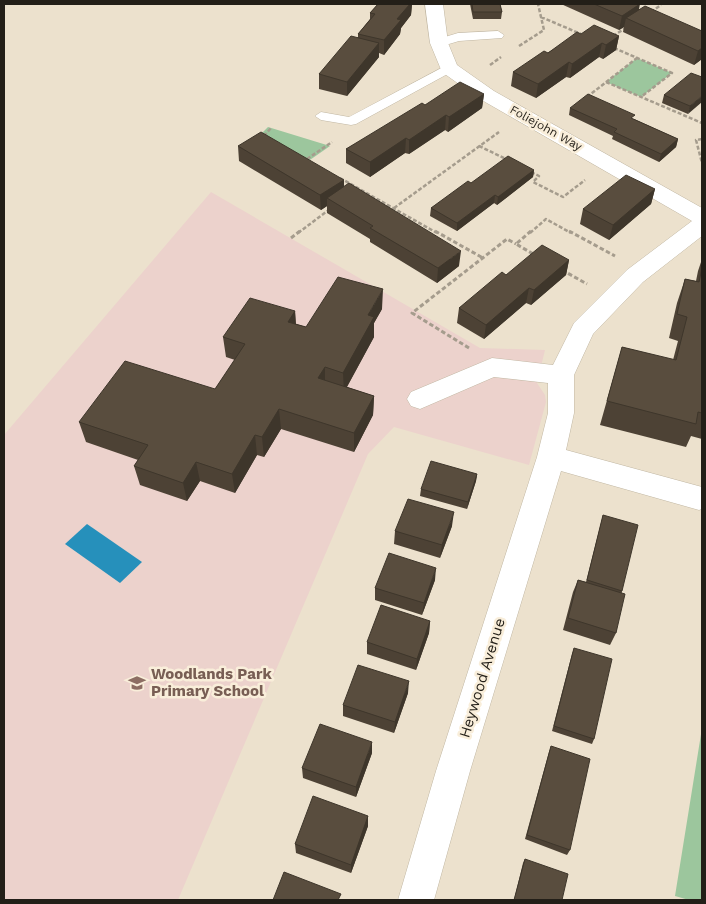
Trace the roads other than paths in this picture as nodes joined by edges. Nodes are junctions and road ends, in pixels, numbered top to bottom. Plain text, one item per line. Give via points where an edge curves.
1 (434, 4) edge
2 (498, 35) dead end
3 (439, 43) junction
4 (449, 68) junction
5 (321, 116) dead end
6 (702, 217) edge
7 (702, 225) edge
8 (561, 375) junction
9 (420, 399) dead end
10 (551, 457) junction
11 (699, 498) dead end
12 (416, 900) edge

1 - 3 street
2 - 3 lane via 458,37
3 - 4 street
4 - 5 lane via 351,121
4 - 6 street, Foliejohn Way via 522,115
7 - 8 street, Heywood Avenue via 642,271 583,329
8 - 9 street via 492,367
8 - 10 street, Heywood Avenue via 561,413
10 - 11 street
10 - 12 street, Heywood Avenue

